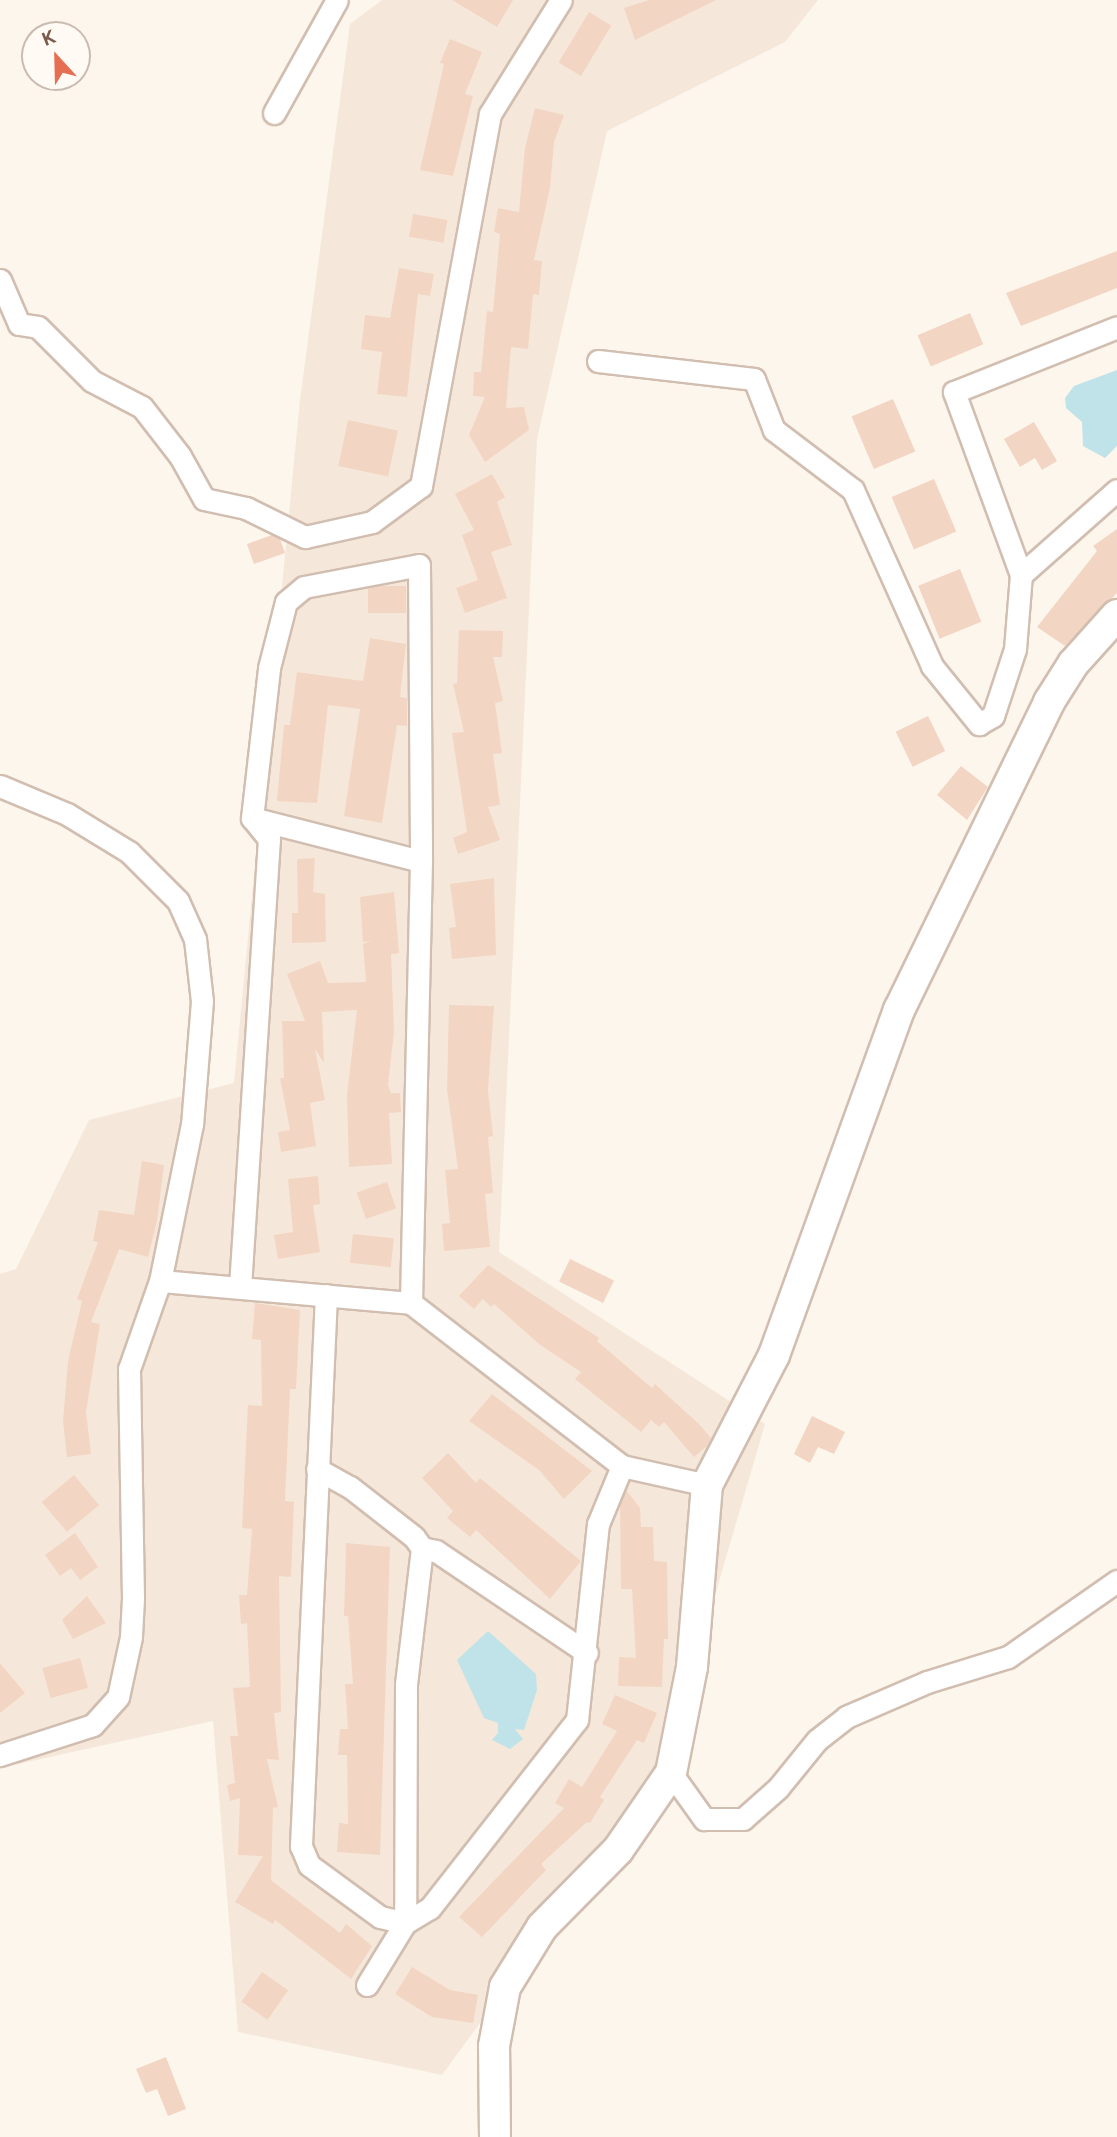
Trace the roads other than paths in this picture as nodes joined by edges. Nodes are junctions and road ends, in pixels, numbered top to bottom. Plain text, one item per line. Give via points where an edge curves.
1 (337, 0) edge
2 (561, 0) edge
3 (274, 113) dead end
4 (0, 280) edge
5 (1117, 327) edge
6 (598, 361) dead end
7 (1117, 489) edge
8 (1021, 576) junction
9 (1117, 615) edge
10 (0, 786) edge
11 (252, 818) junction
12 (421, 861) junction
13 (160, 1280) junction
14 (240, 1287) junction
15 (326, 1295) junction
16 (411, 1303) junction
17 (622, 1466) junction
18 (317, 1469) junction
19 (707, 1485) junction
20 (422, 1548) junction
21 (1117, 1581) edge
22 (587, 1653) junction
23 (0, 1755) edge
24 (671, 1773) junction
25 (405, 1923) junction
26 (367, 1984) dead end
27 (495, 2137) edge

1 - 3 street
2 - 4 street via 490,114 421,486 372,522 305,537 246,508 204,499 180,456 142,407 92,381 38,327 19,324
5 - 8 street via 954,392
6 - 8 street via 754,379 774,430 853,490 932,666 979,724 993,716 1015,649
7 - 8 street
9 - 19 main road via 1073,664 1049,702 899,1010 774,1355
10 - 13 street via 67,814 129,852 178,901 195,939 202,1001 192,1124
11 - 12 street
11 - 12 street via 269,668 286,602 304,587 419,565
11 - 14 street via 269,839
12 - 16 street
13 - 14 street
13 - 23 street via 129,1369 133,1598 131,1637 118,1697 93,1725
14 - 15 street
15 - 16 street
15 - 18 street
16 - 17 street
17 - 19 street
17 - 22 street via 598,1524
18 - 20 street via 350,1487
18 - 25 street via 301,1846 309,1865 380,1917
19 - 24 main road via 692,1667
20 - 22 street via 436,1551
20 - 25 street via 406,1685
21 - 24 street via 1008,1657 928,1682 846,1717 817,1740 778,1788 743,1819 704,1819
22 - 25 street via 577,1720 430,1908
24 - 27 main road via 618,1850 542,1927 505,1987 494,2046
25 - 26 street

